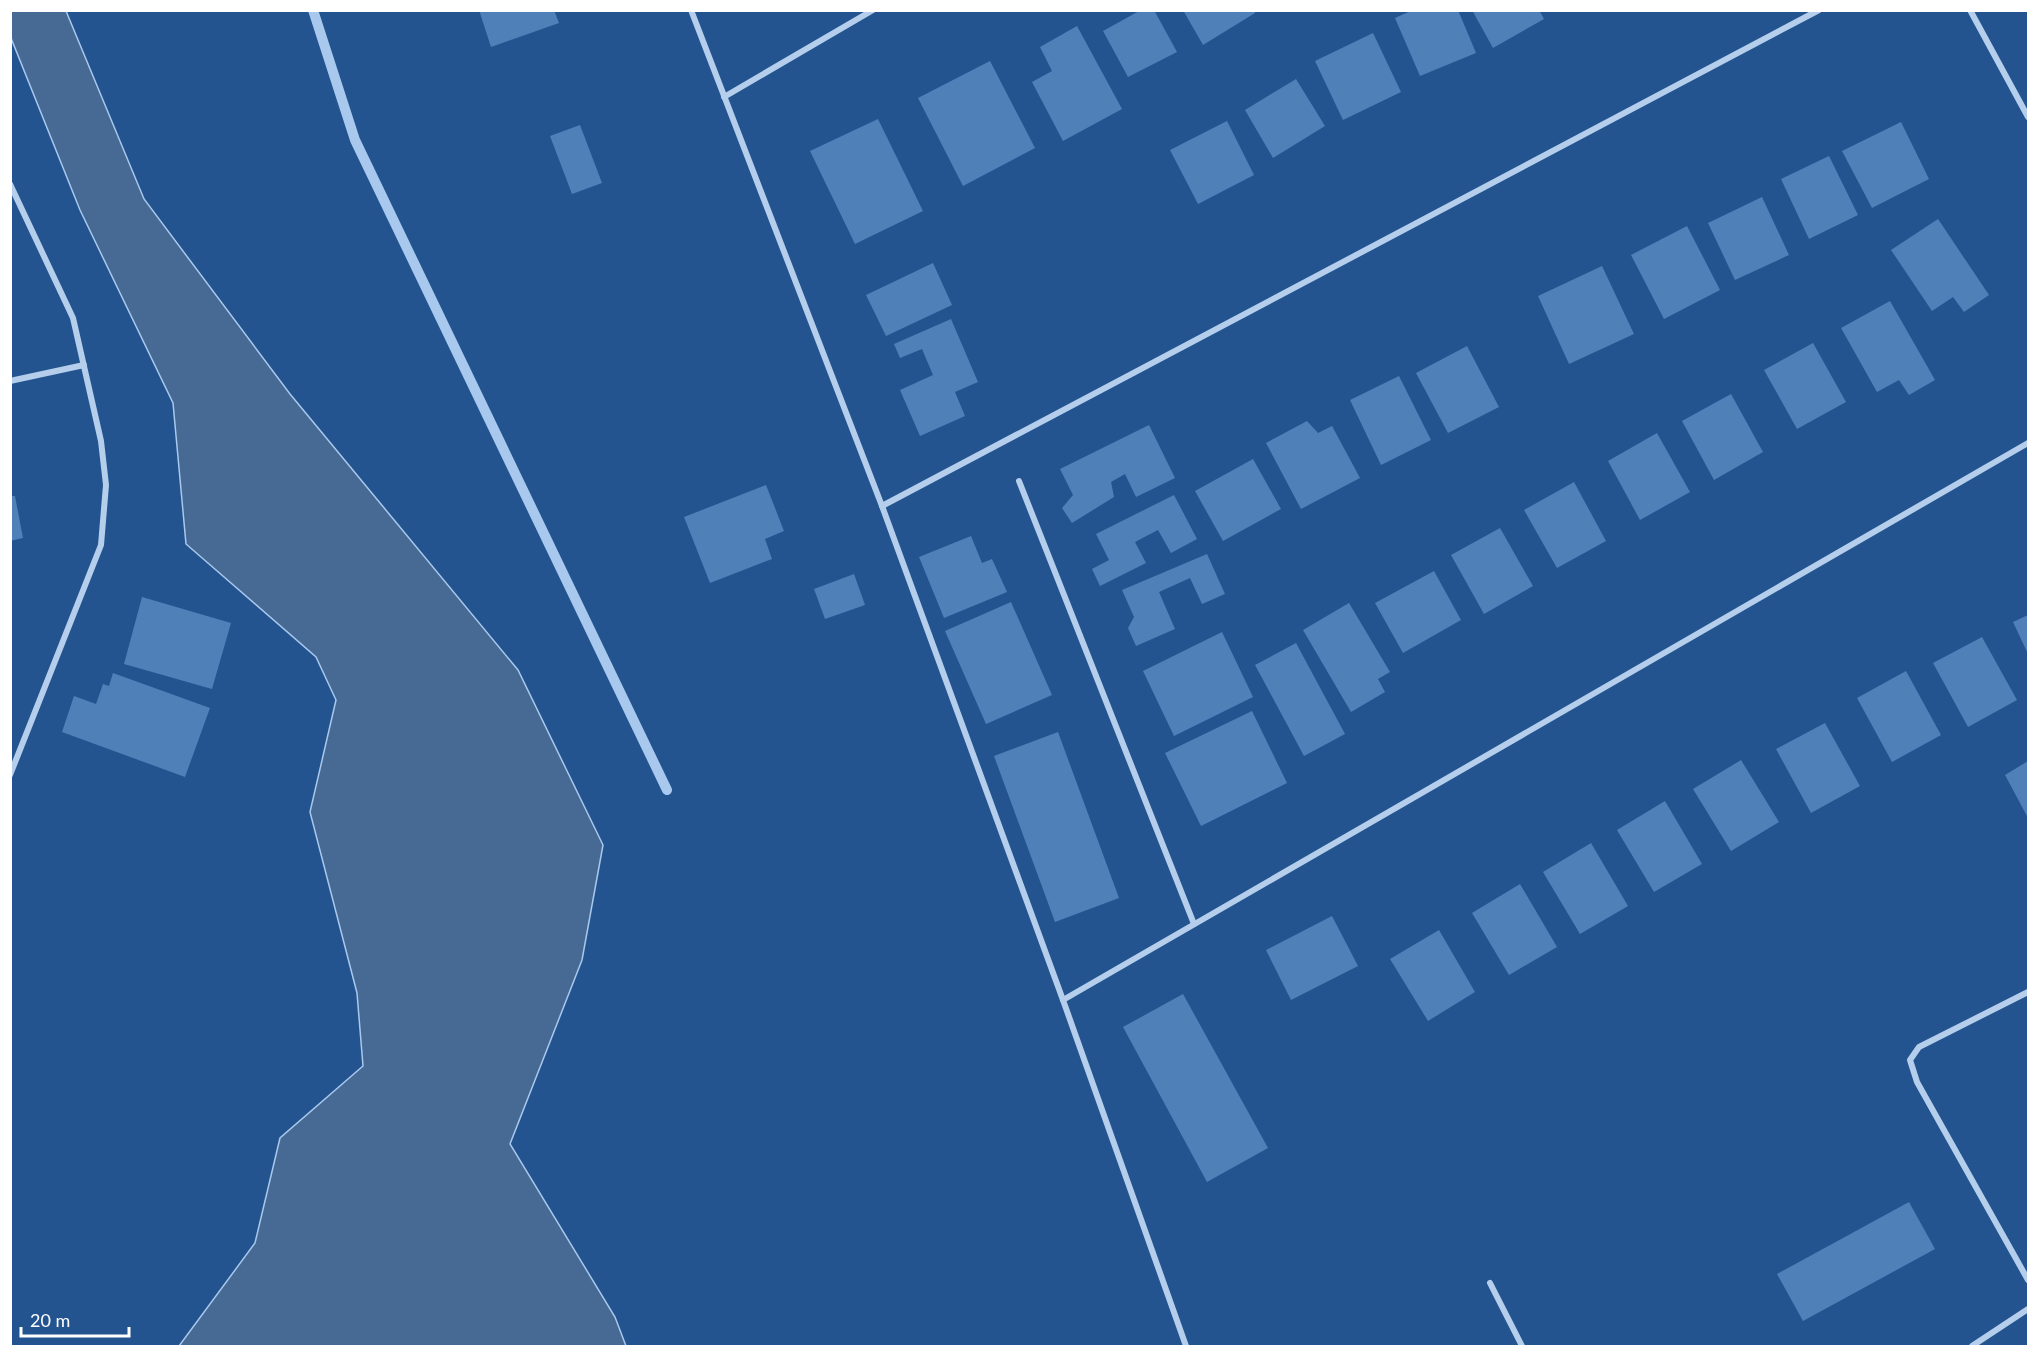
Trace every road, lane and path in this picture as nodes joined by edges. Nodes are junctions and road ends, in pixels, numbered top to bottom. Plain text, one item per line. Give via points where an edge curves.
1 (691, 10) edge
2 (873, 10) edge
3 (1818, 10) edge
4 (1970, 10) edge
5 (724, 97) junction
6 (2028, 117) edge
7 (10, 184) edge
8 (84, 364) junction
9 (10, 381) edge
10 (2028, 443) edge
11 (1019, 481) dead end
12 (882, 506) junction
13 (10, 775) edge
14 (1194, 924) junction
15 (2028, 992) edge
16 (1063, 1000) junction
17 (2028, 1281) edge
18 (1490, 1283) dead end
19 (2028, 1309) edge
20 (1186, 1347) edge
21 (1522, 1347) edge
22 (1972, 1347) edge

1 - 5 street
2 - 5 street
3 - 12 street
4 - 6 street
5 - 12 street
7 - 8 street via 73,318
8 - 9 street
8 - 13 street via 106,485 101,545
10 - 14 street
11 - 14 street
12 - 16 street
14 - 16 street
15 - 17 street via 1919,1047 1910,1060 1917,1082
16 - 20 street
18 - 21 street
19 - 22 street

